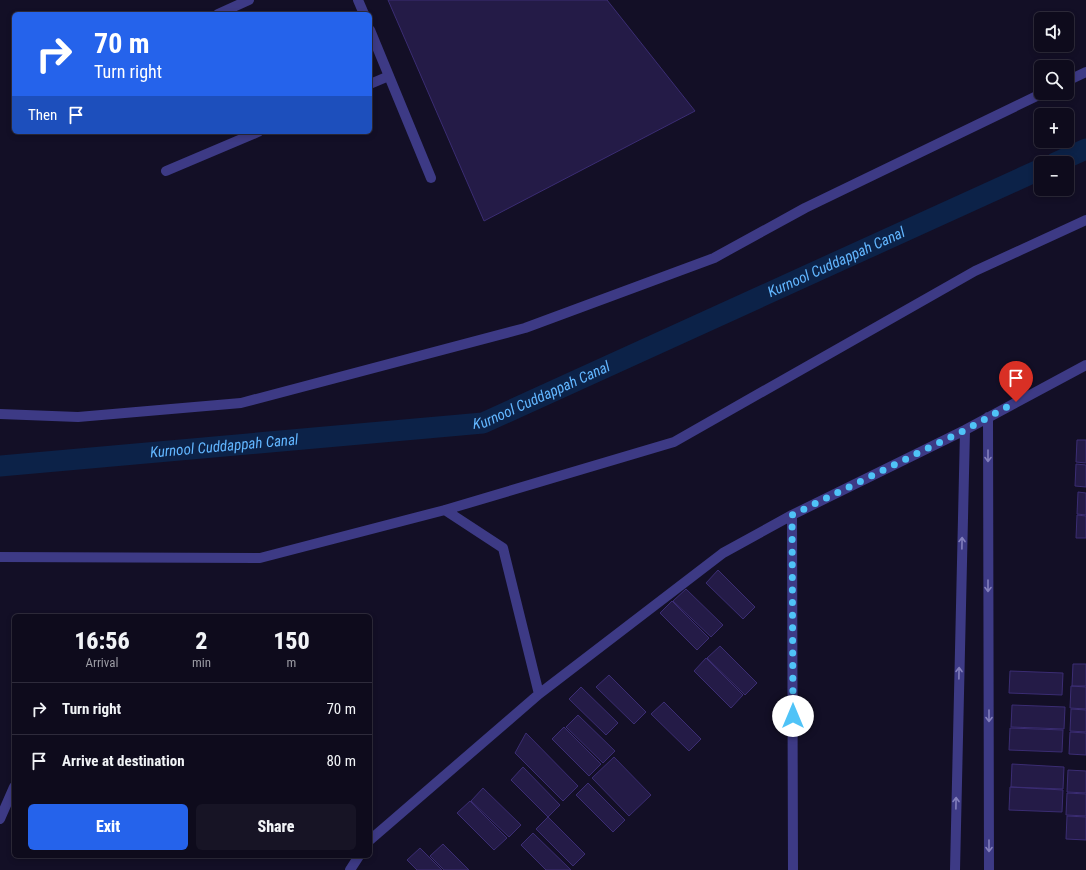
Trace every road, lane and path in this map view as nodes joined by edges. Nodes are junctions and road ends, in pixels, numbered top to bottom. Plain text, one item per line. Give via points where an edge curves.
1 (249, 0) edge
2 (358, 0) edge
3 (222, 12) edge
4 (363, 12) edge
5 (372, 35) edge
6 (1086, 72) edge
7 (389, 76) junction
8 (1074, 78) edge
9 (372, 83) edge
10 (1034, 97) edge
11 (253, 134) edge
12 (166, 171) dead end
13 (431, 178) dead end
14 (1086, 220) edge
15 (1086, 365) edge
16 (0, 414) edge
17 (988, 417) junction
18 (965, 430) junction
19 (445, 510) junction
20 (792, 515) junction
21 (0, 557) edge
22 (539, 694) junction
23 (12, 792) edge
24 (0, 819) edge
25 (372, 837) edge
26 (358, 858) edge
27 (350, 870) edge
28 (793, 870) edge
29 (955, 870) edge
30 (989, 870) edge

1 - 3 street
2 - 4 street
5 - 7 street
6 - 8 street
7 - 9 street
7 - 13 street
10 - 16 street via 806,208 714,258 525,328 241,403 78,417
11 - 12 street
14 - 19 street via 975,270 674,442
15 - 17 street
17 - 18 street
17 -> 30 street
18 - 20 street
29 -> 18 street
19 - 21 street via 260,558
19 - 22 street via 503,548
20 - 22 street via 723,553
20 - 28 street
22 - 25 street
23 - 24 street
26 - 27 street

